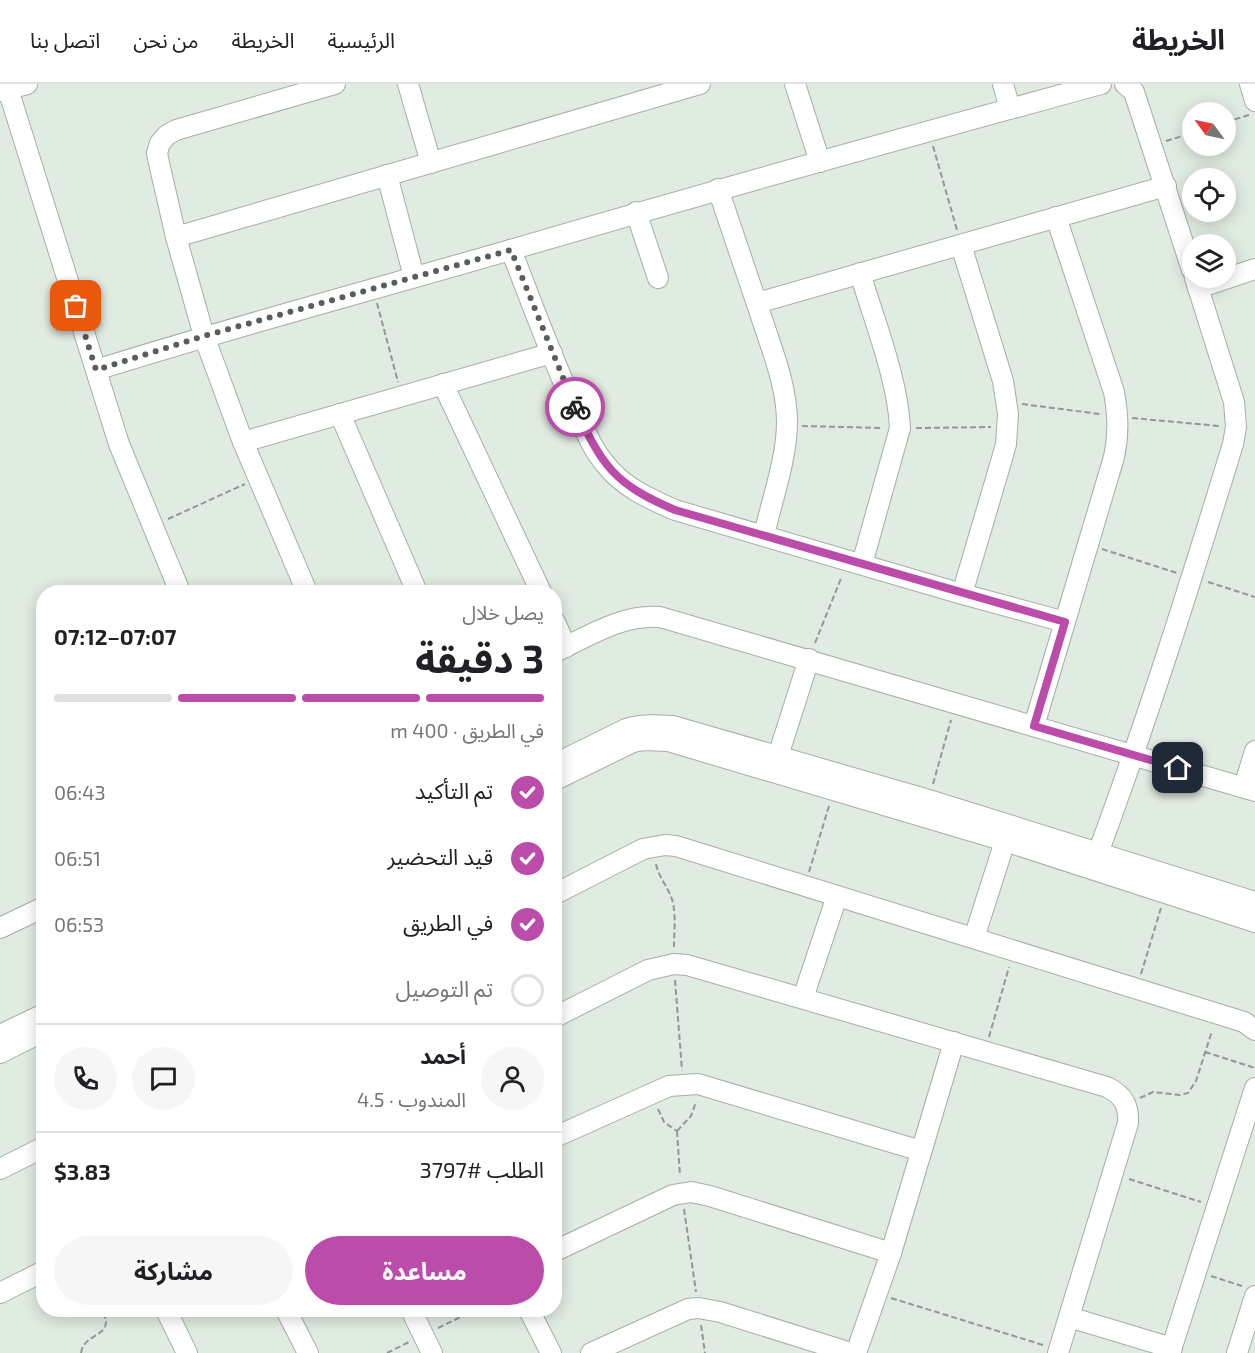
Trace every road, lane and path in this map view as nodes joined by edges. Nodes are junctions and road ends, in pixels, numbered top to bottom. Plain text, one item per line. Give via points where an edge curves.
1 (27, 84) edge
2 (334, 84) edge
3 (408, 84) edge
4 (700, 84) edge
5 (795, 84) edge
6 (1003, 84) edge
7 (1101, 84) edge
8 (1250, 84) edge
9 (1129, 85) edge
10 (4, 90) edge
11 (1255, 101) edge
12 (1010, 109) junction
13 (1255, 113) edge
14 (1236, 119) edge
15 (929, 131) junction
16 (1182, 136) edge
17 (1152, 146) junction
18 (820, 162) junction
19 (431, 163) junction
20 (387, 175) junction
21 (1166, 186) junction
22 (718, 189) junction
23 (636, 212) junction
24 (1056, 217) junction
25 (176, 237) junction
26 (1182, 237) edge
27 (961, 244) junction
28 (511, 250) junction
29 (1255, 268) edge
30 (1236, 271) edge
31 (860, 273) junction
32 (414, 277) junction
33 (658, 278) dead end
34 (1198, 288) edge
35 (373, 289) junction
36 (757, 303) junction
37 (204, 336) junction
38 (552, 353) junction
39 (96, 370) junction
40 (443, 384) junction
41 (401, 396) junction
42 (340, 414) junction
43 (243, 442) junction
44 (258, 478) junction
45 (152, 526) junction
46 (764, 535) junction
47 (1088, 544) junction
48 (855, 562) junction
49 (1192, 578) junction
50 (177, 585) edge
51 (304, 585) edge
52 (414, 585) edge
53 (538, 585) edge
54 (962, 594) junction
55 (1255, 597) edge
56 (1065, 622) junction
57 (562, 650) edge
58 (808, 659) junction
59 (955, 702) junction
60 (1034, 726) junction
61 (1255, 751) edge
62 (1134, 755) junction
63 (778, 756) junction
64 (562, 761) edge
65 (562, 777) edge
66 (1249, 789) edge
67 (834, 790) junction
68 (875, 793) junction
69 (929, 800) junction
70 (1005, 841) junction
71 (1098, 853) junction
72 (805, 886) junction
73 (562, 890) edge
74 (1166, 894) junction
75 (837, 896) junction
76 (1255, 902) edge
77 (36, 911) edge
78 (1255, 922) edge
79 (0, 928) edge
80 (974, 938) junction
81 (1013, 950) junction
82 (1137, 988) junction
83 (803, 998) junction
84 (562, 1013) edge
85 (1218, 1014) junction
86 (36, 1018) edge
87 (1255, 1030) edge
88 (0, 1035) edge
89 (36, 1035) edge
90 (954, 1042) junction
91 (985, 1051) junction
92 (1205, 1052) junction
93 (0, 1053) edge
94 (1255, 1068) edge
95 (698, 1084) junction
96 (1255, 1088) edge
97 (655, 1091) junction
98 (1128, 1111) junction
99 (677, 1131) junction
100 (562, 1134) edge
101 (36, 1151) edge
102 (921, 1151) junction
103 (0, 1169) edge
104 (1112, 1174) junction
105 (681, 1193) junction
106 (1217, 1207) junction
107 (562, 1248) edge
108 (891, 1253) junction
109 (1197, 1271) junction
110 (36, 1275) edge
111 (1250, 1291) edge
112 (0, 1293) edge
113 (877, 1293) junction
114 (699, 1308) junction
115 (104, 1317) edge
116 (169, 1317) edge
117 (290, 1317) edge
118 (414, 1317) edge
119 (533, 1317) edge
120 (1069, 1317) junction
121 (1171, 1350) edge
122 (1059, 1352) edge
123 (81, 1353) edge
124 (187, 1353) edge
125 (308, 1353) edge
126 (432, 1353) edge
127 (551, 1353) edge
128 (591, 1353) edge
129 (705, 1353) edge
130 (851, 1353) edge
131 (856, 1353) edge
132 (1237, 1353) edge

1 - 10 street
2 - 25 street via 167,135 158,153
3 - 19 street
4 - 19 street
5 - 18 street
6 - 12 street
7 - 12 street
8 - 11 street
9 - 17 street
10 - 39 street
12 - 15 street
13 - 14 path
15 - 18 street
15 - 27 path
16 - 17 path
17 - 21 street
18 - 22 street
19 - 20 street
20 - 25 street
20 - 32 street
21 - 24 street
21 - 26 street
22 - 23 street
22 - 36 street
23 - 28 street
23 - 33 street
24 - 27 street
24 - 47 street via 1112,384 1118,416 1114,457
25 - 37 street
27 - 31 street
27 - 54 street via 1003,381 1008,414 1006,444
28 - 32 street
28 - 38 street
29 - 30 street
31 - 36 street
31 - 48 street via 894,388 900,428
32 - 35 street
34 - 49 street via 1234,402 1236,428
35 - 37 street
35 - 41 path
36 - 46 street via 783,387 787,426
37 - 39 street
37 - 43 street
38 - 40 street
38 - 46 street via 590,441 606,466 627,485 675,510
39 - 45 street via 118,444
40 - 41 street
40 - 53 street
41 - 42 street
42 - 43 street
42 - 52 street
43 - 44 street
44 - 45 path
44 - 51 street
45 - 50 street
46 - 48 street
47 - 49 path
47 - 56 street
48 - 54 street
48 - 58 path
49 - 55 path
49 - 62 street
54 - 56 street
56 - 60 street
57 - 58 street via 622,621 645,616 674,620
58 - 59 street
58 - 63 street
59 - 60 street
59 - 69 path
60 - 62 street
61 - 66 street
62 - 66 street
62 - 71 street
63 - 64 street via 656,724 626,729
63 - 68 street
65 - 67 street via 633,742 655,740
67 - 68 street
67 - 72 path
68 - 69 street
68 - 70 street
69 - 71 street
70 - 74 street
70 - 80 street
71 - 76 street
72 - 73 street via 665,845 643,849
72 - 75 street
74 - 78 street
74 - 82 path
75 - 80 street
75 - 83 street
77 - 79 street
80 - 81 street
81 - 82 street
81 - 91 path
82 - 85 street
83 - 84 street via 674,964 648,970
83 - 90 street
85 - 87 street
85 - 92 path
86 - 88 street
89 - 93 street
90 - 91 street
90 - 102 street
91 - 98 street via 1107,1087 1117,1092
92 - 94 path
92 - 98 path via 1188,1093 1143,1095
95 - 97 street
95 - 99 path via 691,1116
95 - 102 street
96 - 106 street
97 - 99 path via 660,1114
97 - 100 street
98 - 104 street
99 - 105 path
101 - 103 street
102 - 108 street
104 - 106 path
104 - 120 street
105 - 107 street
105 - 108 street via 710,1196
105 - 114 path
106 - 109 street
108 - 113 street
109 - 111 path
109 - 121 street
110 - 112 street
111 - 132 street
113 - 122 path
113 - 131 street
114 - 128 street via 678,1313
114 - 129 path
114 - 130 street
115 - 123 path via 105,1329 84,1343
116 - 124 street
117 - 125 street
118 - 126 street
119 - 127 street
120 - 121 street
120 - 122 street

